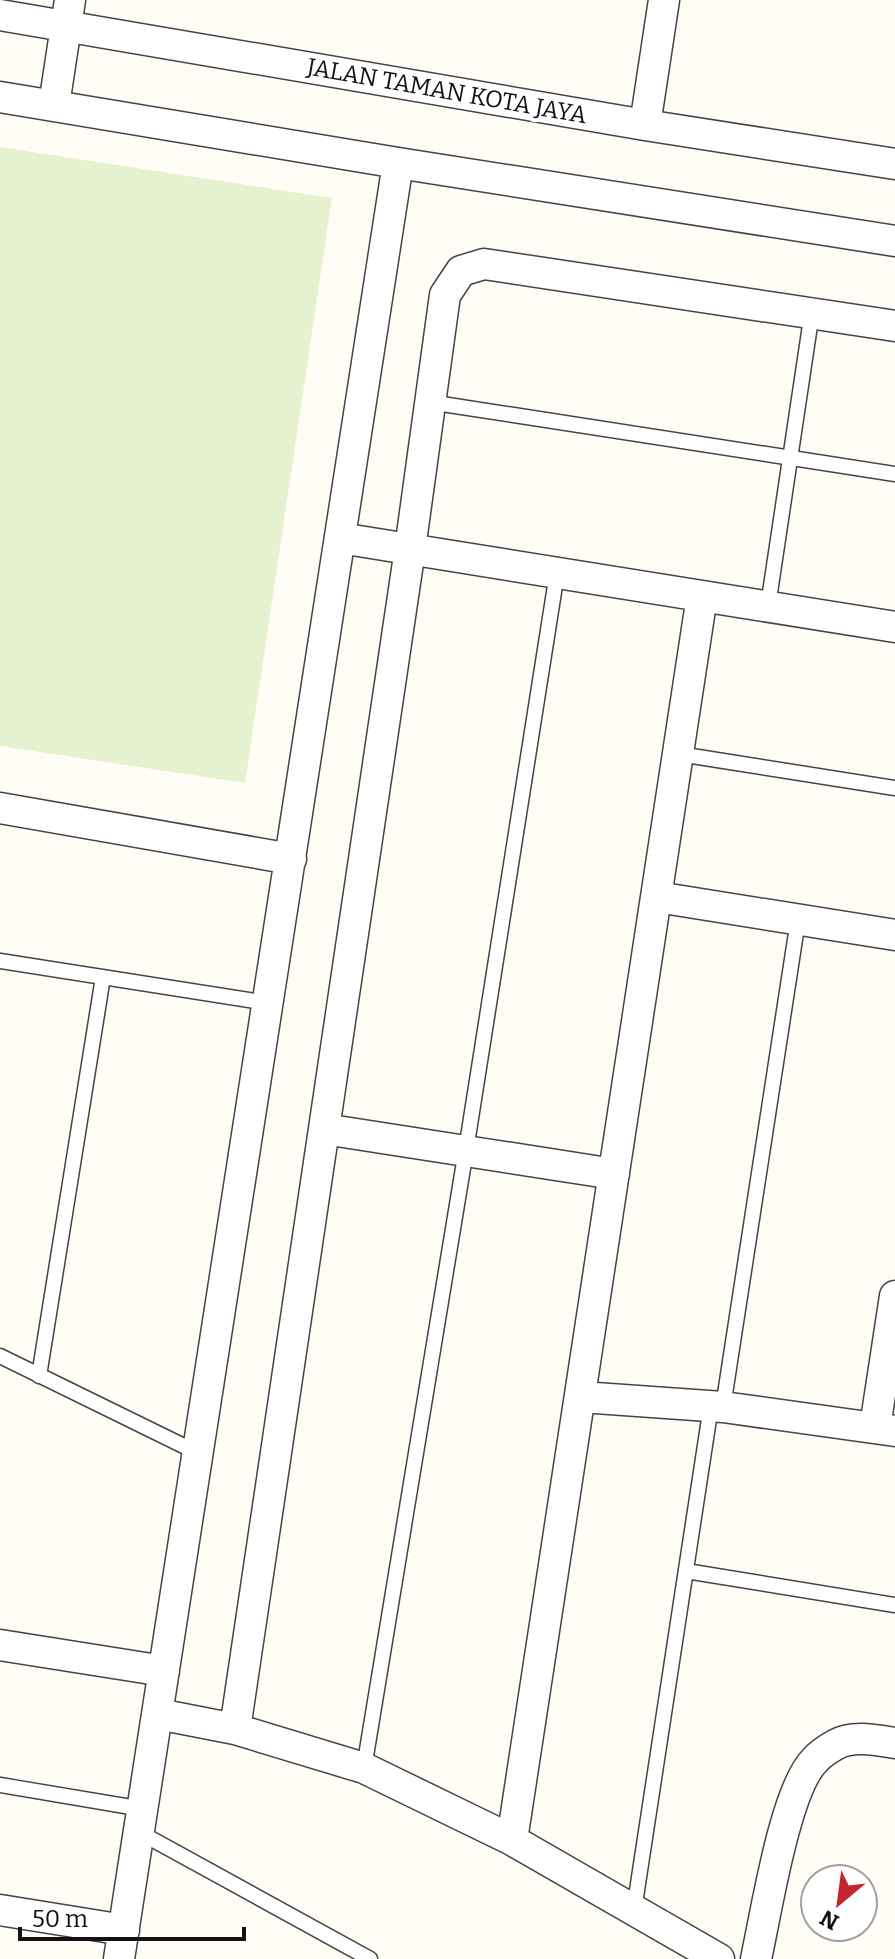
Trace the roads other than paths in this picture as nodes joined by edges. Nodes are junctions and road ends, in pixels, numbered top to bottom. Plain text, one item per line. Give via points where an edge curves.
1 (664, 0) edge
2 (68, 13) edge
3 (0, 15) edge
4 (0, 97) edge
5 (54, 105) junction
6 (645, 125) junction
7 (398, 163) junction
8 (895, 164) edge
9 (895, 241) edge
10 (812, 312) junction
11 (895, 326) edge
12 (428, 402) junction
13 (790, 458) junction
14 (895, 474) edge
15 (340, 538) junction
16 (410, 549) junction
17 (557, 573) junction
18 (702, 596) junction
19 (768, 606) junction
20 (895, 627) edge
21 (679, 754) junction
22 (895, 788) edge
23 (0, 808) edge
24 (291, 859) junction
25 (657, 897) junction
26 (798, 920) junction
27 (895, 935) edge
28 (0, 961) edge
29 (103, 977) junction
30 (269, 1004) junction
31 (324, 1129) junction
32 (466, 1150) junction
33 (614, 1174) junction
34 (895, 1296) edge
35 (0, 1356) edge
36 (39, 1376) junction
37 (581, 1397) junction
38 (717, 1407) junction
39 (885, 1429) edge
40 (198, 1453) junction
41 (686, 1571) junction
42 (895, 1605) edge
43 (0, 1645) edge
44 (164, 1671) junction
45 (158, 1714) junction
46 (235, 1729) junction
47 (895, 1743) edge
48 (364, 1768) junction
49 (0, 1785) edge
50 (141, 1821) junction
51 (512, 1840) junction
52 (0, 1910) edge
53 (634, 1910) junction
54 (122, 1944) edge
55 (370, 1959) edge
56 (719, 1959) edge
57 (756, 1959) edge

1 - 6 street
2 - 3 street, JALAN TAMAN KOTA JAYA
2 - 5 street
2 - 6 street, JALAN TAMAN KOTA JAYA
4 - 5 street
5 - 7 street
6 - 8 street, JALAN TAMAN KOTA JAYA
7 - 9 street
7 - 15 street
10 - 11 street
10 - 12 street via 484,264 461,271 445,295
10 - 13 lane
12 - 13 lane
12 - 16 street
13 - 14 lane
13 - 19 lane
15 - 16 street
15 - 24 street
16 - 17 street
16 - 31 street
17 - 18 street
17 - 32 lane
18 - 19 street
18 - 21 street
19 - 20 street
21 - 22 lane
21 - 25 street
23 - 24 street
24 - 30 street
25 - 26 street
25 - 33 street
26 - 27 street
26 - 38 lane
28 - 29 lane
29 - 30 lane
29 - 36 lane
30 - 40 street
31 - 32 street
31 - 46 street
32 - 33 street
32 - 48 lane
33 - 37 street
34 - 39 street
35 - 36 lane
36 - 40 lane
37 - 38 street
37 - 51 street
38 - 39 street
38 - 41 lane
40 - 44 street
41 - 42 lane
41 - 53 lane
43 - 44 street
44 - 45 street
45 - 46 street
45 - 50 street
46 - 48 street
47 - 57 street via 837,1743 813,1761 788,1817
48 - 51 street
49 - 50 lane
50 - 54 street
50 - 55 lane
51 - 53 street
52 - 54 street
53 - 56 street

